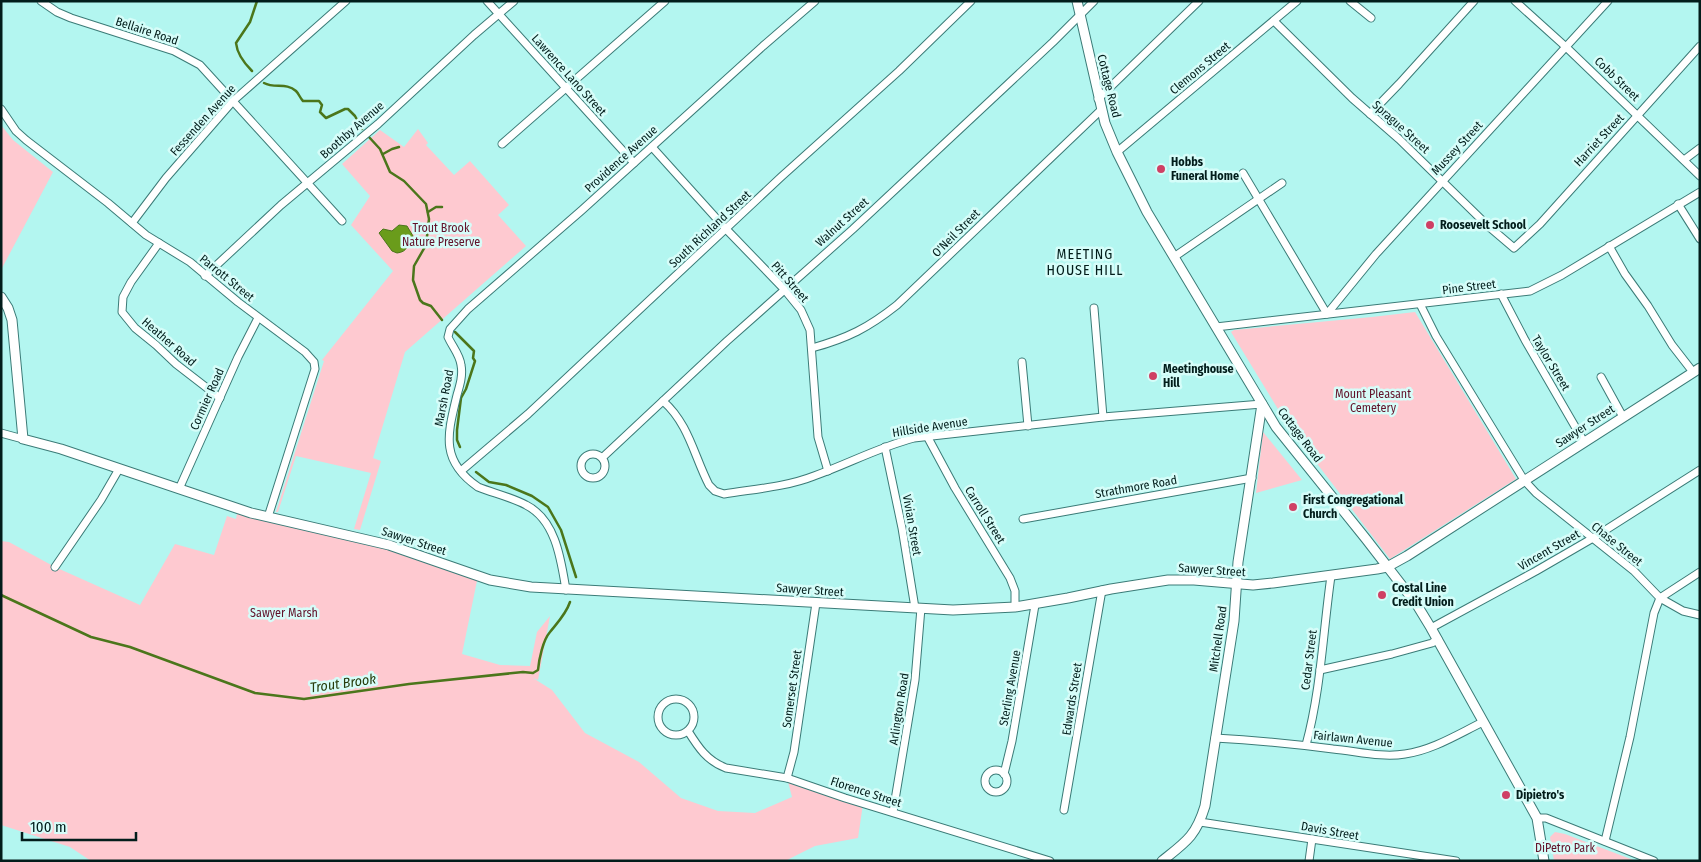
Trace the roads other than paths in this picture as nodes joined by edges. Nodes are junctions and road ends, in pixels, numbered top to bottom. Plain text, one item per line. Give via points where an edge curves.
1 (41, 1) edge
2 (346, 1) edge
3 (487, 1) edge
4 (514, 1) edge
5 (665, 1) edge
6 (815, 1) edge
7 (972, 1) edge
8 (1076, 1) edge
9 (1094, 1) edge
10 (1199, 1) edge
11 (1297, 1) edge
12 (1350, 1) edge
13 (1474, 1) edge
14 (1515, 1) edge
15 (1608, 1) edge
16 (499, 14) junction
17 (1080, 16) junction
18 (1371, 18) dead end
19 (1274, 21) junction
20 (1700, 46) edge
21 (1566, 47) junction
22 (566, 89) junction
23 (1098, 99) junction
24 (233, 101) junction
25 (1, 109) edge
26 (1101, 110) junction
27 (1370, 114) junction
28 (1638, 115) junction
29 (502, 144) dead end
30 (652, 147) junction
31 (1700, 148) edge
32 (1117, 152) junction
33 (1684, 160) junction
34 (634, 163) junction
35 (1244, 173) dead end
36 (1700, 176) edge
37 (1442, 181) junction
38 (306, 183) junction
39 (1282, 183) dead end
40 (1700, 192) edge
41 (1258, 199) junction
42 (1678, 204) junction
43 (342, 221) dead end
44 (132, 223) junction
45 (726, 229) junction
46 (1700, 239) edge
47 (159, 243) junction
48 (1609, 246) junction
49 (1514, 248) joint
50 (1174, 257) junction
51 (206, 276) junction
52 (784, 289) junction
53 (1501, 294) junction
54 (1, 297) edge
55 (1420, 304) junction
56 (1094, 308) dead end
57 (1327, 314) junction
58 (258, 318) junction
59 (1216, 326) junction
60 (448, 337) joint
61 (812, 348) junction
62 (1022, 362) dead end
63 (1696, 370) edge
64 (1601, 377) dead end
65 (220, 398) junction
66 (663, 401) junction
67 (1262, 404) junction
68 (1103, 417) junction
69 (1623, 417) junction
70 (1028, 426) junction
71 (1, 433) edge
72 (927, 436) junction
73 (24, 439) junction
74 (1584, 442) junction
75 (884, 446) junction
76 (603, 457) dead end
77 (119, 469) junction
78 (1700, 470) edge
79 (461, 471) junction
80 (828, 471) junction
81 (1252, 478) junction
82 (1524, 480) junction
83 (180, 490) junction
84 (268, 517) junction
85 (1024, 519) dead end
86 (1592, 538) junction
87 (55, 567) dead end
88 (1387, 567) junction
89 (1700, 572) edge
90 (1331, 576) junction
91 (1237, 584) junction
92 (566, 590) junction
93 (1102, 590) junction
94 (1660, 598) junction
95 (816, 603) junction
96 (1036, 604) junction
97 (918, 608) junction
98 (1015, 608) junction
99 (1700, 615) edge
100 (1431, 628) junction
101 (1438, 639) junction
102 (1320, 670) junction
103 (1483, 722) junction
104 (688, 731) junction
105 (1215, 738) junction
106 (1306, 745) junction
107 (1004, 774) dead end
108 (787, 778) junction
109 (1064, 810) dead end
110 (894, 812) junction
111 (1537, 818) junction
112 (1200, 822) junction
113 (1312, 839) junction
114 (1606, 841) junction
115 (1050, 861) edge
116 (1162, 861) edge
117 (1309, 861) edge
118 (1456, 861) edge
119 (1544, 861) edge
120 (1654, 861) edge

1 - 24 street, Bellaire Road via 71,18 174,51 200,65
2 - 24 street, Fessenden Avenue
3 - 16 street, Lawrence Lano Street
4 - 16 street, Boothby Avenue
5 - 22 street
6 - 30 street, Providence Avenue
7 - 45 street, South Richland Street
8 - 17 street, Cottage Road
9 - 17 street, Walnut Street
10 - 23 street
11 - 19 street, Clemons Street
12 - 18 street
13 - 27 street
14 - 21 street, Cobb Street
15 - 21 street, Mussey Street
16 - 22 street, Lawrence Lano Street
16 - 38 street, Boothby Avenue via 378,124
17 - 23 street, Cottage Road
17 - 52 street, Walnut Street via 853,229
19 - 27 street, Sprague Street
19 - 32 street, Clemons Street
20 - 28 street, Harriet Street
21 - 28 street, Cobb Street
21 - 37 street, Mussey Street
22 - 29 street
22 - 34 street, Lawrence Lano Street
23 - 26 street, Cottage Road
24 - 38 street, Bellaire Road
24 - 44 street, Fessenden Avenue via 166,178
25 - 44 street, Parrott Street via 26,140
26 - 32 street, Cottage Road
26 - 61 street, O'Neil Street via 898,305 860,330
27 - 37 street, Sprague Street
28 - 33 street, Cobb Street
28 - 49 street, Harriet Street via 1540,224
30 - 34 street, Providence Avenue
30 - 45 street, Pitt Street
31 - 33 street
32 - 50 street, Cottage Road
33 - 36 street, Cobb Street
34 - 60 street, Providence Avenue via 468,309 450,329
35 - 41 street
37 - 49 street, Sprague Street
37 - 57 street, Mussey Street
38 - 43 street, Bellaire Road
38 - 51 street, Boothby Avenue
39 - 41 street
40 - 42 street, Pine Street
41 - 50 street
41 - 57 street
42 - 46 street
42 - 48 street, Pine Street
44 - 47 street, Parrott Street
45 - 52 street, Pitt Street
45 - 79 street, South Richland Street via 528,414
47 - 51 street, Parrott Street
47 - 65 street, Heather Road via 127,289 122,312 135,328 176,364
48 - 53 street, Pine Street via 1538,288
48 - 63 street via 1672,345
50 - 59 street, Cottage Road
51 - 58 street, Parrott Street
52 - 61 street, Pitt Street via 801,310 810,330
52 - 66 street, Walnut Street
53 - 55 street, Pine Street
53 - 74 street, Taylor Street
54 - 73 street via 12,320
55 - 57 street, Pine Street
55 - 82 street, Chase Street via 1436,336
56 - 68 street
57 - 59 street, Pine Street
58 - 65 street, Cormier Road
58 - 84 street, Parrott Street via 304,352 314,362 315,368
59 - 67 street, Cottage Road
60 - 79 street, Marsh Road via 461,363 462,376 448,446
61 - 80 street, Pitt Street via 818,437
62 - 70 street
63 - 69 street, Sawyer Street
64 - 69 street
65 - 83 street, Cormier Road
66 - 76 street, Walnut Street
66 - 80 street, Hillside Avenue via 674,410 683,425 703,473 715,491 724,494 795,482
67 - 68 street, Hillside Avenue
67 - 81 street, Mitchell Road
67 - 88 street, Cottage Road via 1280,432
68 - 70 street, Hillside Avenue
69 - 74 street, Sawyer Street
70 - 72 street, Hillside Avenue
71 - 73 street
72 - 75 street, Hillside Avenue
72 - 98 street, Carroll Street via 1010,578
73 - 77 street, Sawyer Street
74 - 82 street, Sawyer Street
75 - 80 street, Hillside Avenue
75 - 97 street, Vivian Street
77 - 83 street, Sawyer Street
77 - 87 street
78 - 86 street, Vincent Street
79 - 92 street, Marsh Road via 478,487 527,505 543,517 558,552
81 - 85 street, Strathmore Road
81 - 91 street, Mitchell Road
82 - 86 street, Chase Street
82 - 88 street, Sawyer Street
83 - 84 street, Sawyer Street
84 - 92 street, Sawyer Street via 389,545 490,580
86 - 94 street, Chase Street via 1634,571
86 - 100 street, Vincent Street
88 - 90 street, Sawyer Street
88 - 100 street, Cottage Road
89 - 94 street
90 - 91 street, Sawyer Street
90 - 102 street, Cedar Street
91 - 93 street, Sawyer Street via 1168,580
91 - 105 street, Mitchell Road
92 - 95 street, Sawyer Street
93 - 96 street, Sawyer Street
93 - 109 street, Edwards Street
94 - 99 street, Chase Street via 1683,611
94 - 114 street via 1654,613
95 - 97 street, Sawyer Street
95 - 108 street, Somerset Street via 794,752
96 - 98 street, Sawyer Street
96 - 107 street, Sterling Avenue
97 - 98 street, Sawyer Street via 970,611
97 - 110 street, Arlington Road via 915,680
100 - 101 street, Cottage Road
101 - 102 street via 1408,650
101 - 103 street, Cottage Road
102 - 106 street, Cedar Street
103 - 106 street, Fairlawn Avenue via 1439,744 1404,755
103 - 111 street, Cottage Road
104 - 104 street via 694,717 690,705 677,699 662,705 658,717 662,729 678,736
104 - 108 street, Florence Street via 706,756 718,765
105 - 106 street, Fairlawn Avenue
105 - 112 street, Mitchell Road
108 - 110 street, Florence Street
110 - 115 street, Florence Street
111 - 114 street via 1546,818
111 - 119 street, Cottage Road
112 - 113 street, Davis Street
112 - 116 street, Mitchell Road via 1192,836
113 - 117 street
113 - 118 street, Davis Street
114 - 120 street

